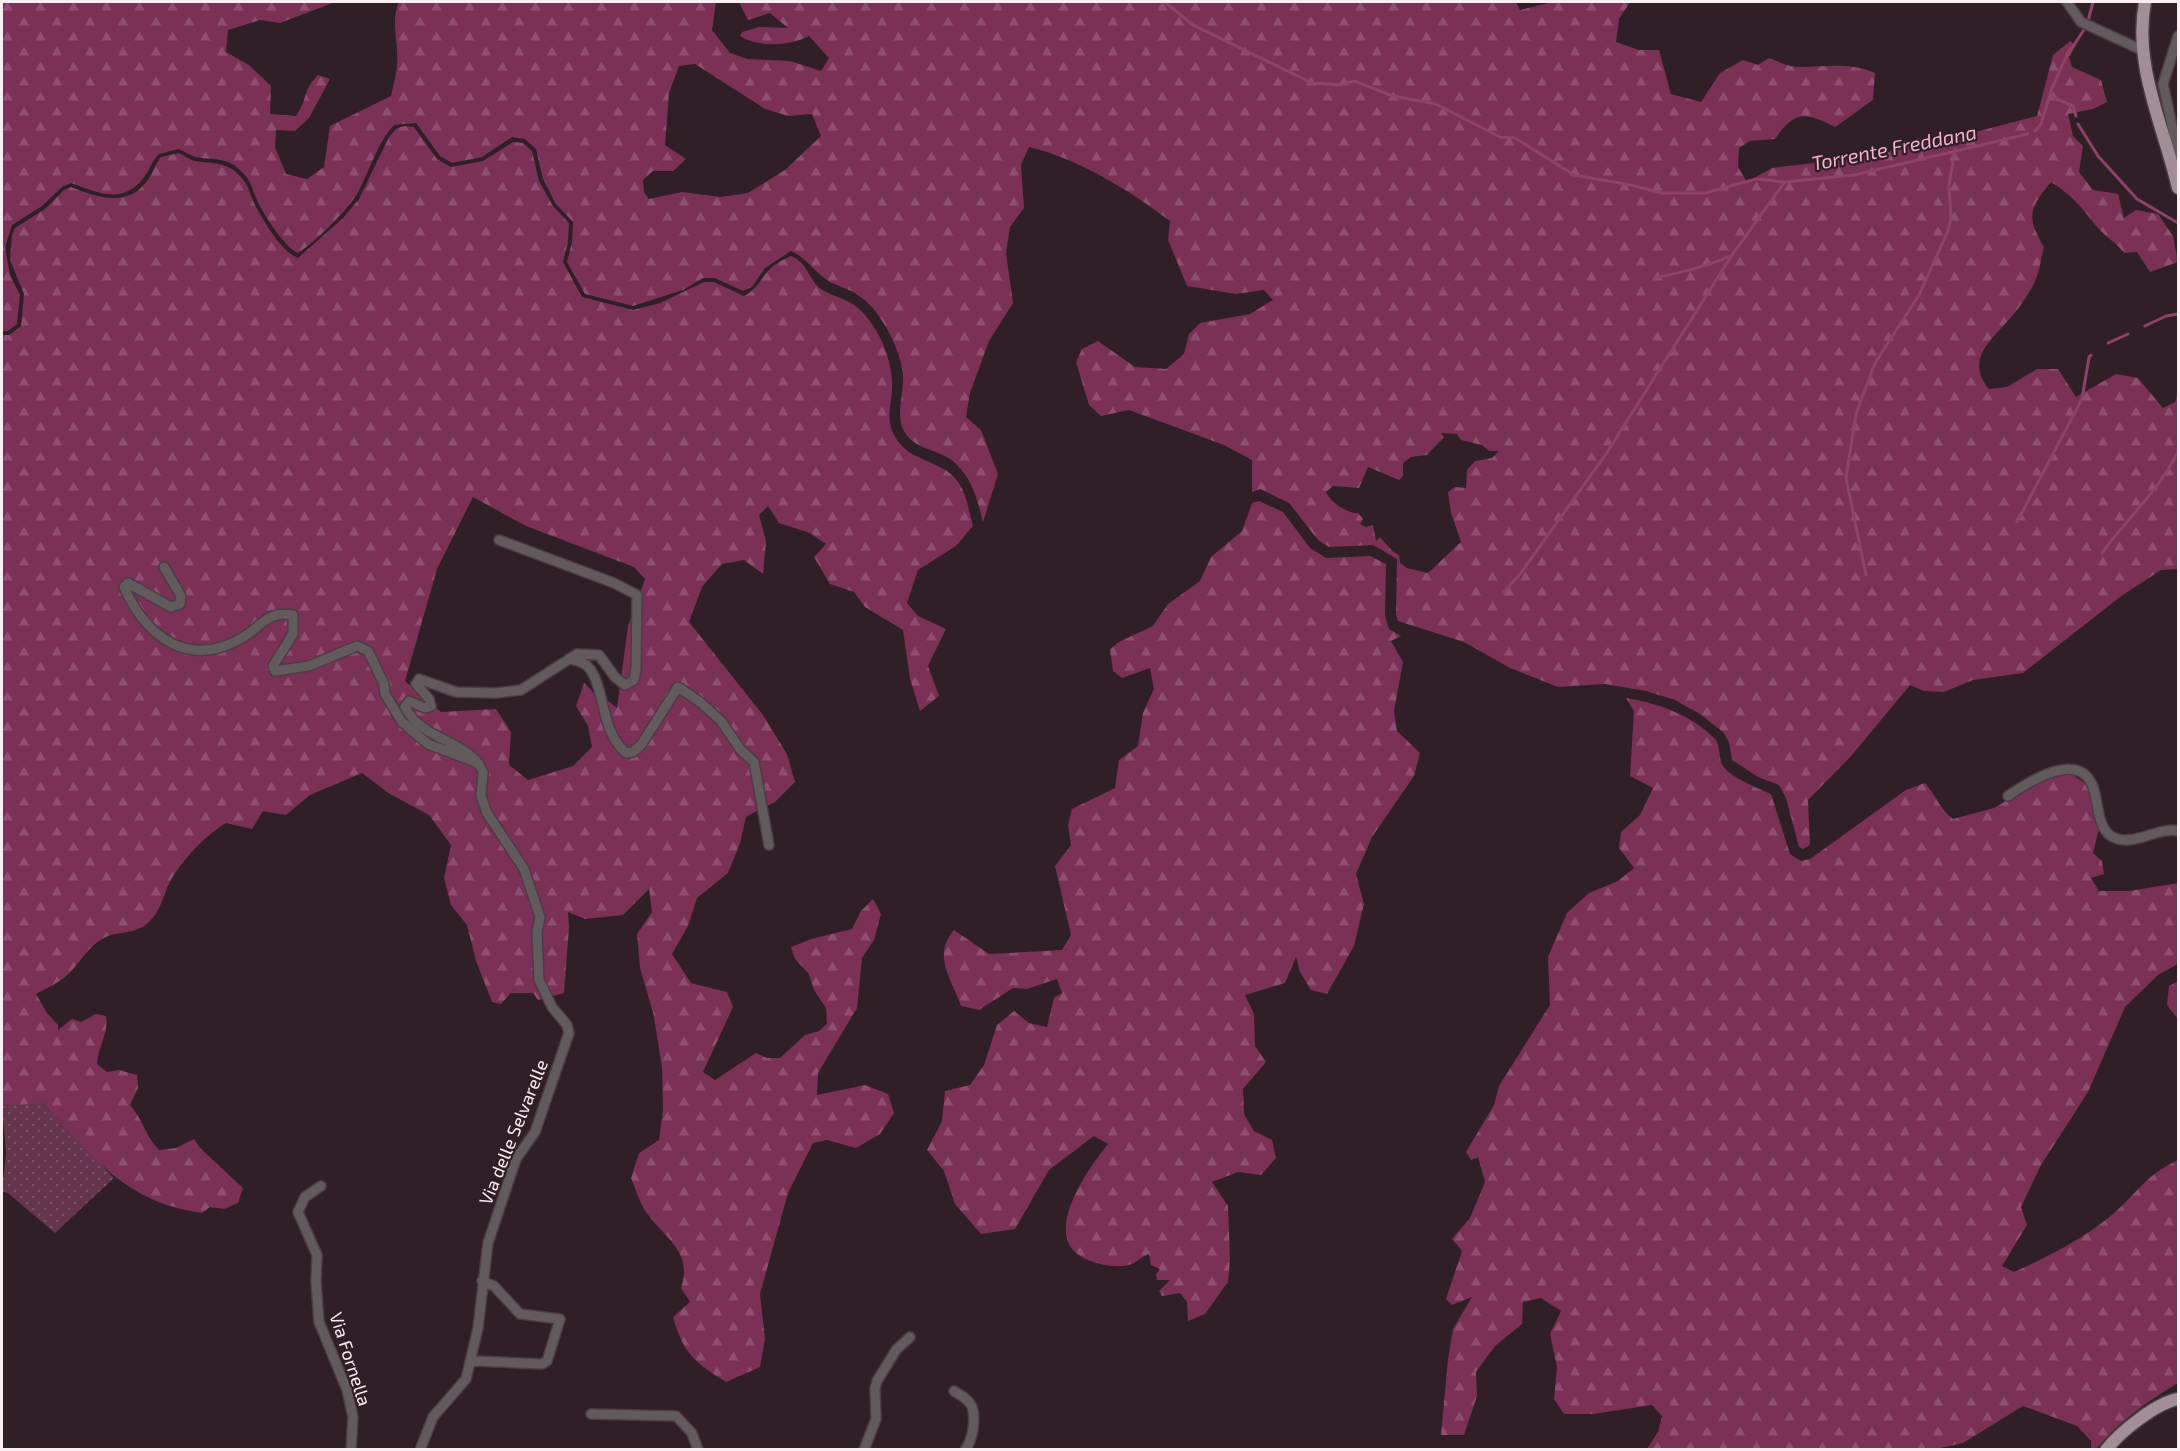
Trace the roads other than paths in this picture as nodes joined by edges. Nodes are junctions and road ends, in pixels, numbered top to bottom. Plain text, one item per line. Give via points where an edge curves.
1 (2067, 2) edge
2 (2145, 2) edge
3 (2178, 36) edge
4 (2144, 51) junction
5 (2178, 154) edge
6 (2178, 188) edge
7 (499, 540) dead end
8 (164, 567) dead end
9 (569, 659) junction
10 (478, 763) junction
11 (2008, 796) dead end
12 (2178, 831) edge
13 (769, 845) dead end
14 (321, 1186) dead end
15 (482, 1281) junction
16 (910, 1337) dead end
17 (470, 1364) junction
18 (954, 1391) dead end
19 (2178, 1399) edge
20 (591, 1414) dead end
21 (351, 1449) edge
22 (420, 1449) edge
23 (698, 1449) edge
24 (864, 1449) edge
25 (965, 1449) edge
26 (2106, 1449) edge

1 - 4 street via 2086,24
2 - 4 main road
3 - 5 street via 2163,84
4 - 6 main road via 2152,100
7 - 9 street via 637,595 636,669 630,684 620,682 599,656 577,654
8 - 10 street via 181,596 180,604 171,607 128,583 124,587 133,607 161,639 183,649 204,652 246,636 278,613 293,615 293,634 273,666 275,671 309,666 357,646 368,651 385,694 402,722 428,744
9 - 10 street via 521,690 456,692 419,679 416,684 431,706 425,708 409,701 407,712 430,734
9 - 13 street via 591,671 613,737 626,753 641,745 674,690 681,687 721,721 754,762
10 - 15 street, Via delle Selvarelle via 483,772 481,796 524,869 540,917 539,980 569,1033 536,1132 516,1159 504,1192 488,1243
11 - 12 street via 2046,774 2070,769 2089,781 2109,835 2119,840
14 - 21 street, Via Fornella via 306,1197 298,1212 317,1255 319,1322 347,1390 353,1417
15 - 17 street, Via delle Selvarelle
15 - 17 street via 494,1287 520,1314 560,1319 547,1361 542,1364
16 - 24 street via 896,1350 877,1382 876,1419
17 - 22 street, Via delle Selvarelle via 466,1379 433,1417
18 - 25 street via 973,1407 973,1430
19 - 26 main road via 2168,1401
20 - 23 street via 676,1416 692,1433

